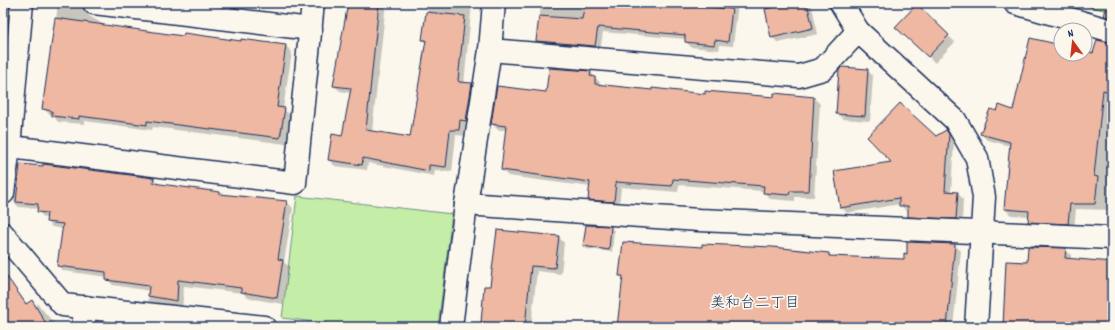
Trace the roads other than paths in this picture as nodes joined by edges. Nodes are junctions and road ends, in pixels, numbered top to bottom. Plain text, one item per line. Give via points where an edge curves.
1 (22, 3) edge
2 (94, 3) edge
3 (313, 3) edge
4 (494, 3) edge
5 (841, 3) edge
6 (1015, 3) edge
7 (311, 29) junction
8 (858, 31) junction
9 (1112, 31) edge
10 (490, 50) junction
11 (6, 147) edge
12 (3, 193) edge
13 (466, 204) junction
14 (981, 233) junction
15 (3, 234) edge
16 (1112, 238) edge
17 (84, 317) edge
18 (264, 327) edge
19 (451, 327) edge
20 (976, 327) edge

1 - 11 street
2 - 7 street
3 - 7 street
4 - 10 street
5 - 8 street
6 - 9 street
7 - 11 street via 295,183
8 - 10 street via 823,70 799,76
8 - 14 street via 955,120 977,158 984,197
10 - 13 street
11 - 12 street
13 - 14 street via 699,220
13 - 19 street
14 - 16 street
14 - 20 street
15 - 17 street via 64,305
17 - 18 street

